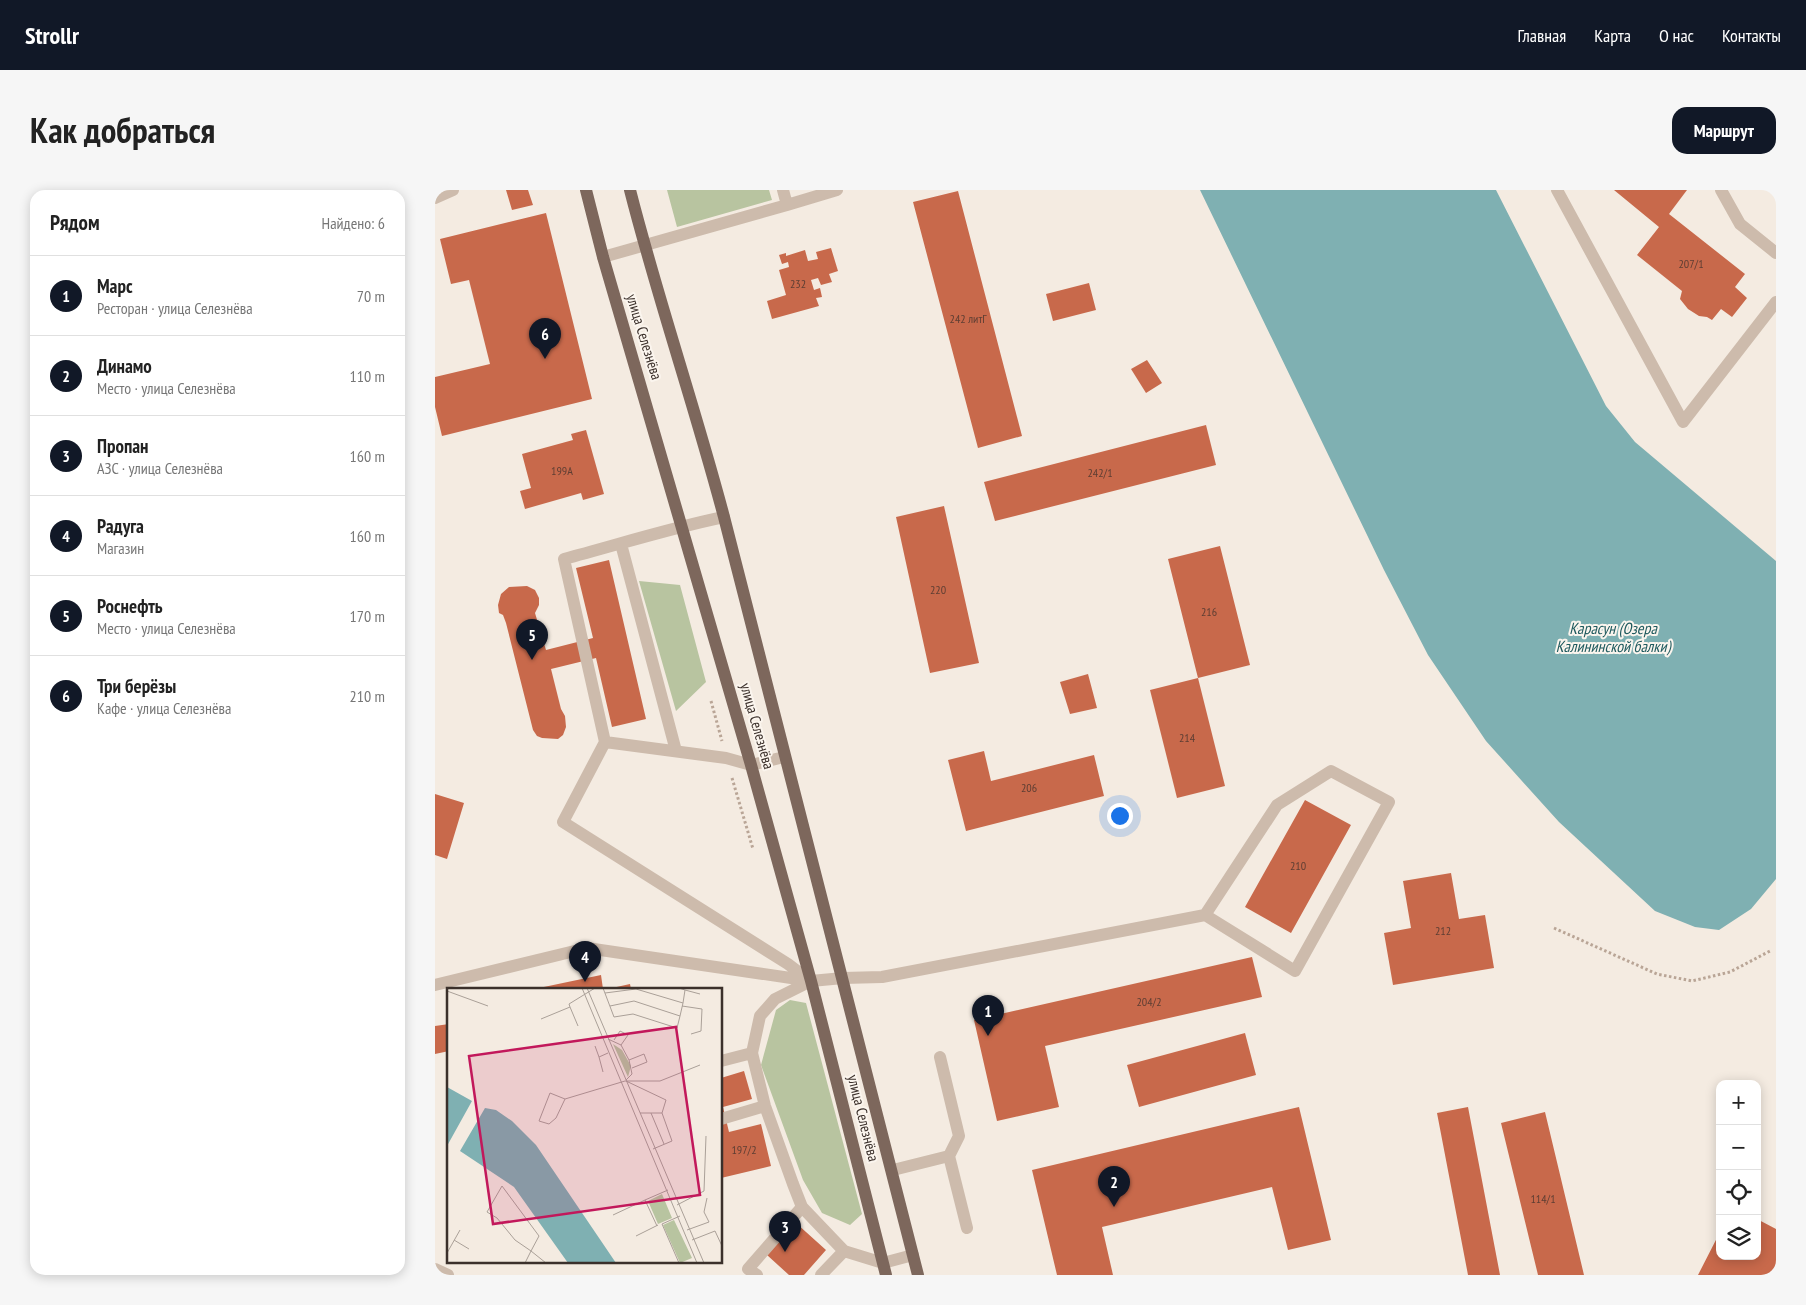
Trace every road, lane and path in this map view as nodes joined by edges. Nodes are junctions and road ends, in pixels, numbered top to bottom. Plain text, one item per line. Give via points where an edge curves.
1 (453, 190) edge
2 (586, 190) edge
3 (630, 190) edge
4 (783, 190) edge
5 (837, 190) edge
6 (1557, 190) edge
7 (1721, 190) edge
8 (435, 198) edge
9 (787, 206) junction
10 (644, 245) junction
11 (1776, 253) edge
12 (603, 257) junction
13 (1776, 302) edge
14 (724, 517) junction
15 (681, 526) junction
16 (621, 544) junction
17 (605, 742) junction
18 (676, 751) junction
19 (784, 757) junction
20 (751, 765) junction
21 (1205, 915) junction
22 (1554, 928) dead end
23 (1770, 951) dead end
24 (843, 978) junction
25 (811, 981) junction
26 (435, 985) edge
27 (752, 1053) junction
28 (941, 1057) dead end
29 (723, 1060) edge
30 (765, 1106) junction
31 (723, 1118) edge
32 (949, 1156) junction
33 (893, 1170) junction
34 (802, 1207) junction
35 (967, 1228) dead end
36 (844, 1251) junction
37 (913, 1255) junction
38 (435, 1269) edge
39 (884, 1269) edge
40 (448, 1275) edge
41 (757, 1275) edge
42 (821, 1275) edge
43 (918, 1275) edge

1 - 8 lane
2 - 12 main road, улица Селезнёва
3 - 10 main road, улица Селезнёва
4 - 9 lane
5 - 9 lane
6 - 13 lane via 1683,422
7 - 11 lane via 1740,224
9 - 10 lane
10 - 12 lane
10 - 14 main road, улица Селезнёва
12 - 15 main road, улица Селезнёва
14 - 15 lane
14 - 19 main road, улица Селезнёва
15 - 16 lane
15 - 20 main road, улица Селезнёва
16 - 17 lane via 563,559
16 - 18 lane
17 - 18 lane
17 - 25 lane via 563,822
18 - 20 lane
19 - 20 lane
19 - 24 main road, улица Селезнёва
20 - 25 main road, улица Селезнёва
21 - 21 lane via 1277,805 1331,771 1389,802 1295,971
21 - 24 lane via 882,977
22 - 23 path via 1657,974 1692,981 1730,972
24 - 25 lane
24 - 33 main road, улица Селезнёва
25 - 26 lane via 587,948
25 - 27 lane via 775,999 760,1016
25 - 39 main road, улица Селезнёва
27 - 29 lane
27 - 30 lane
28 - 32 lane via 959,1136
30 - 31 lane
30 - 34 lane
32 - 33 lane
32 - 35 lane
33 - 37 main road, улица Селезнёва
34 - 36 lane
34 - 41 lane via 748,1269
36 - 39 lane
36 - 42 lane
37 - 39 lane
37 - 43 main road, улица Селезнёва
38 - 40 lane

